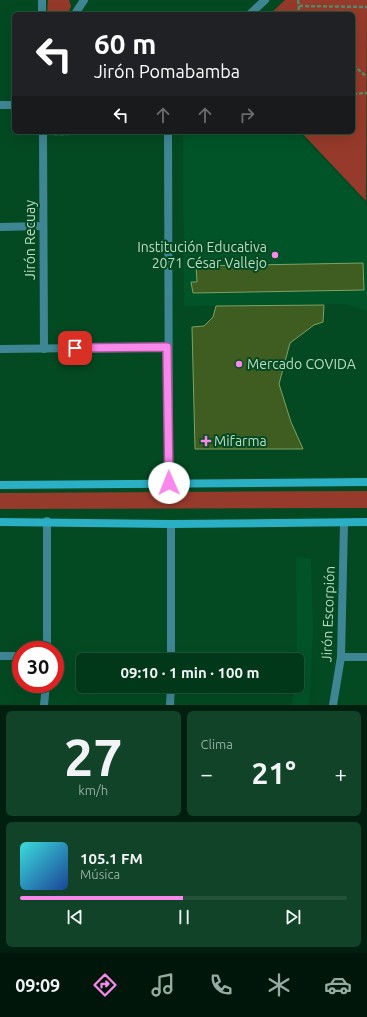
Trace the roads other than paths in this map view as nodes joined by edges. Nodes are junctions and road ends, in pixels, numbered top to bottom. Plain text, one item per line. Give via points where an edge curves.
1 (42, 0) edge
2 (84, 0) edge
3 (265, 0) edge
4 (42, 12) edge
5 (76, 12) edge
6 (252, 12) edge
7 (0, 105) edge
8 (12, 105) edge
9 (43, 134) edge
10 (168, 134) edge
11 (43, 226) junction
12 (0, 227) edge
13 (167, 347) junction
14 (0, 349) edge
15 (44, 349) junction
16 (367, 482) edge
17 (169, 483) junction
18 (0, 485) edge
19 (47, 521) junction
20 (0, 522) edge
21 (367, 522) edge
22 (344, 523) junction
23 (171, 524) junction
24 (47, 641) edge
25 (171, 653) edge
26 (0, 656) edge
27 (12, 656) edge
28 (341, 657) junction
29 (367, 657) edge
30 (45, 693) edge
31 (171, 693) edge
32 (44, 705) edge
33 (170, 705) edge
34 (333, 705) edge

1 - 4 street
2 - 5 street
3 - 6 street
7 - 8 street
9 - 11 street, Jirón Recuay
10 - 13 street
11 - 12 street
11 - 15 street, Jirón Recuay
13 - 15 street
13 - 17 street
14 - 15 street
16 - 17 main road
17 - 18 main road
19 - 20 main road
19 - 23 main road
19 - 24 street
21 - 22 main road
22 - 23 main road
22 - 28 street, Jirón Escorpión
23 - 25 street
26 - 27 street
28 - 29 street
28 - 34 street, Jirón Escorpión
30 - 32 street
31 - 33 street

